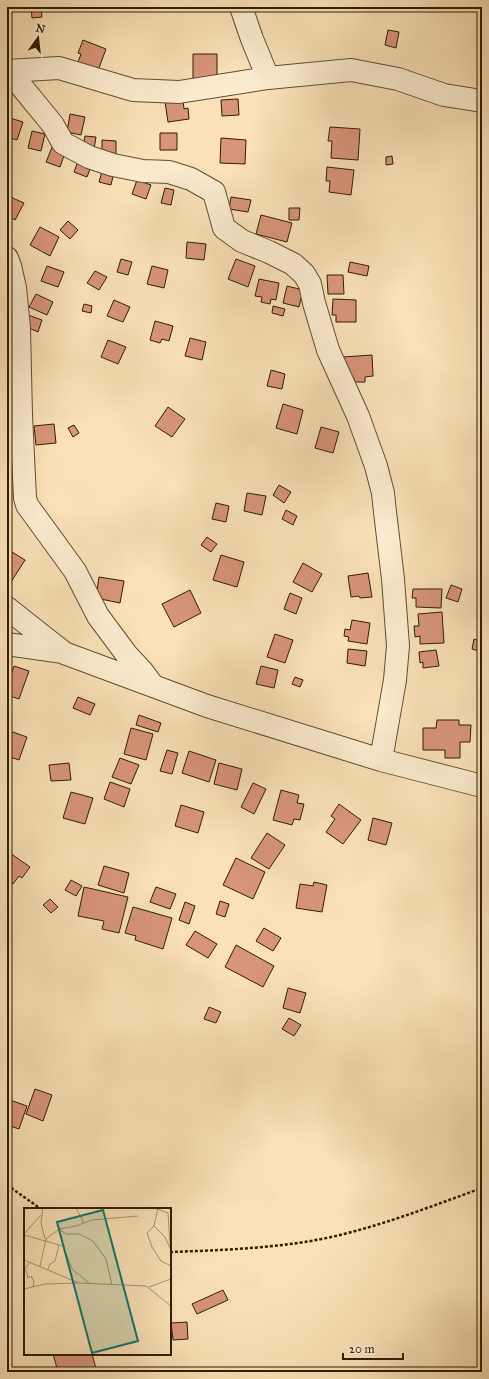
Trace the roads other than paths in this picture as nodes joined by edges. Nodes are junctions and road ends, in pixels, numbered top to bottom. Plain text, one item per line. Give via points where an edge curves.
1 (241, 7) edge
2 (7, 70) edge
3 (268, 78) junction
4 (482, 101) edge
5 (7, 258) edge
6 (7, 608) edge
7 (7, 644) edge
8 (64, 653) junction
9 (152, 685) junction
10 (381, 760) junction
11 (482, 786) edge

1 - 3 street
2 - 3 street via 59,68 133,90 179,92
2 - 10 street via 53,125 63,143 89,157 143,171 169,172 191,179 214,192 224,228 242,241 293,264 310,284 328,350 358,416 383,493 398,646 395,680
3 - 4 street via 351,70 398,80 444,95
5 - 9 street via 15,288 19,328 27,505 75,571 98,616
6 - 8 street
7 - 8 street
8 - 9 street
9 - 10 street via 207,706
10 - 11 street

